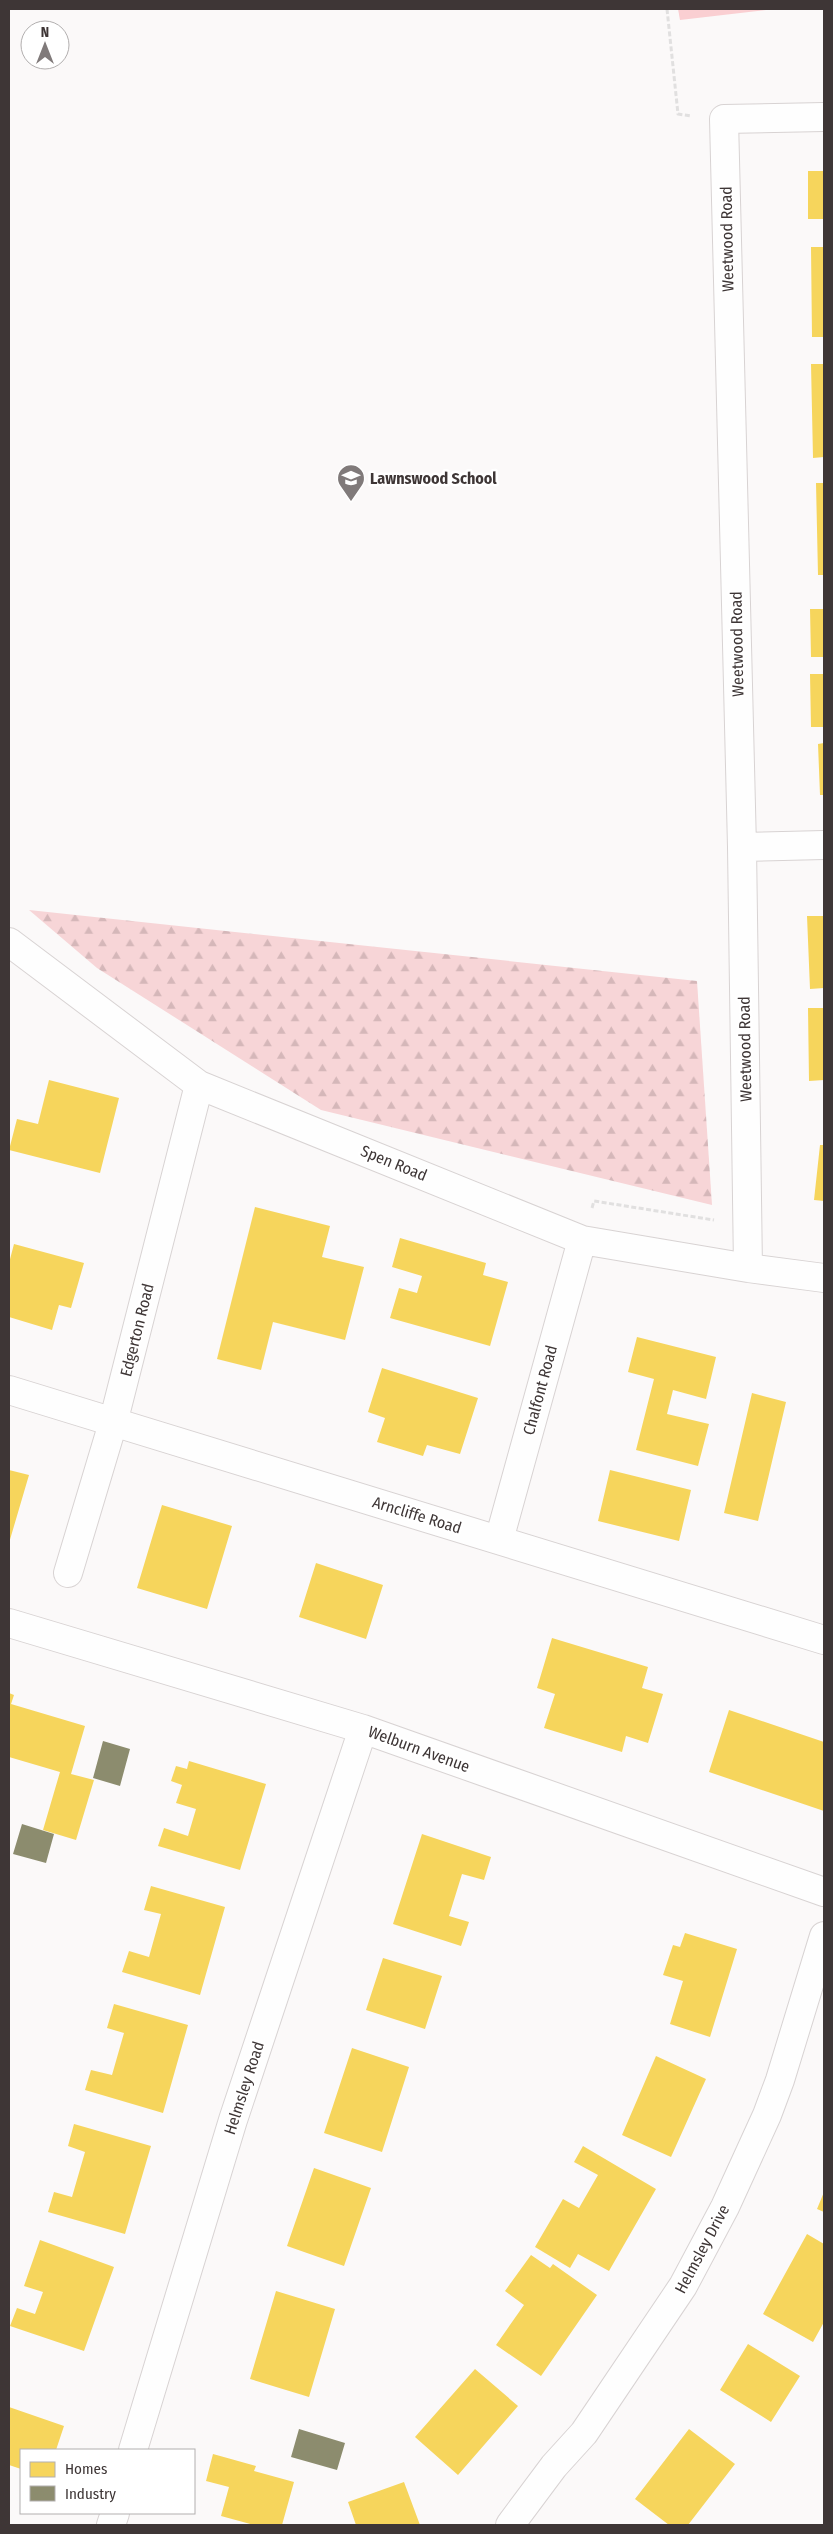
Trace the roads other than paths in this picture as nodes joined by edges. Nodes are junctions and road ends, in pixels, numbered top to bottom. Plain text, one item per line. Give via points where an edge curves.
1 (824, 117) edge
2 (824, 845) edge
3 (742, 847) junction
4 (9, 942) edge
5 (199, 1084) junction
6 (582, 1240) junction
7 (748, 1268) junction
8 (824, 1278) edge
9 (9, 1390) edge
10 (113, 1423) junction
11 (499, 1540) junction
12 (68, 1573) dead end
13 (9, 1623) edge
14 (824, 1640) edge
15 (363, 1729) junction
16 (824, 1892) edge
17 (824, 1936) edge
18 (133, 2449) edge
19 (510, 2525) edge

1 - 3 street, Weetwood Road via 724,119
2 - 3 street
3 - 7 street, Weetwood Road
4 - 5 street, Spen Road
5 - 6 street, Spen Road
5 - 10 street, Edgerton Road
6 - 7 street, Spen Road
6 - 11 street, Chalfont Road
7 - 8 street, Spen Road
9 - 10 street, Arncliffe Road
10 - 11 street, Arncliffe Road
10 - 12 street, Edgerton Road
11 - 14 street, Arncliffe Road
13 - 15 street, Welburn Avenue
15 - 16 street, Welburn Avenue
15 - 18 street, Helmsley Road via 233,2120
17 - 19 street, Helmsley Drive via 774,2097 725,2207 697,2260 584,2433 554,2466

